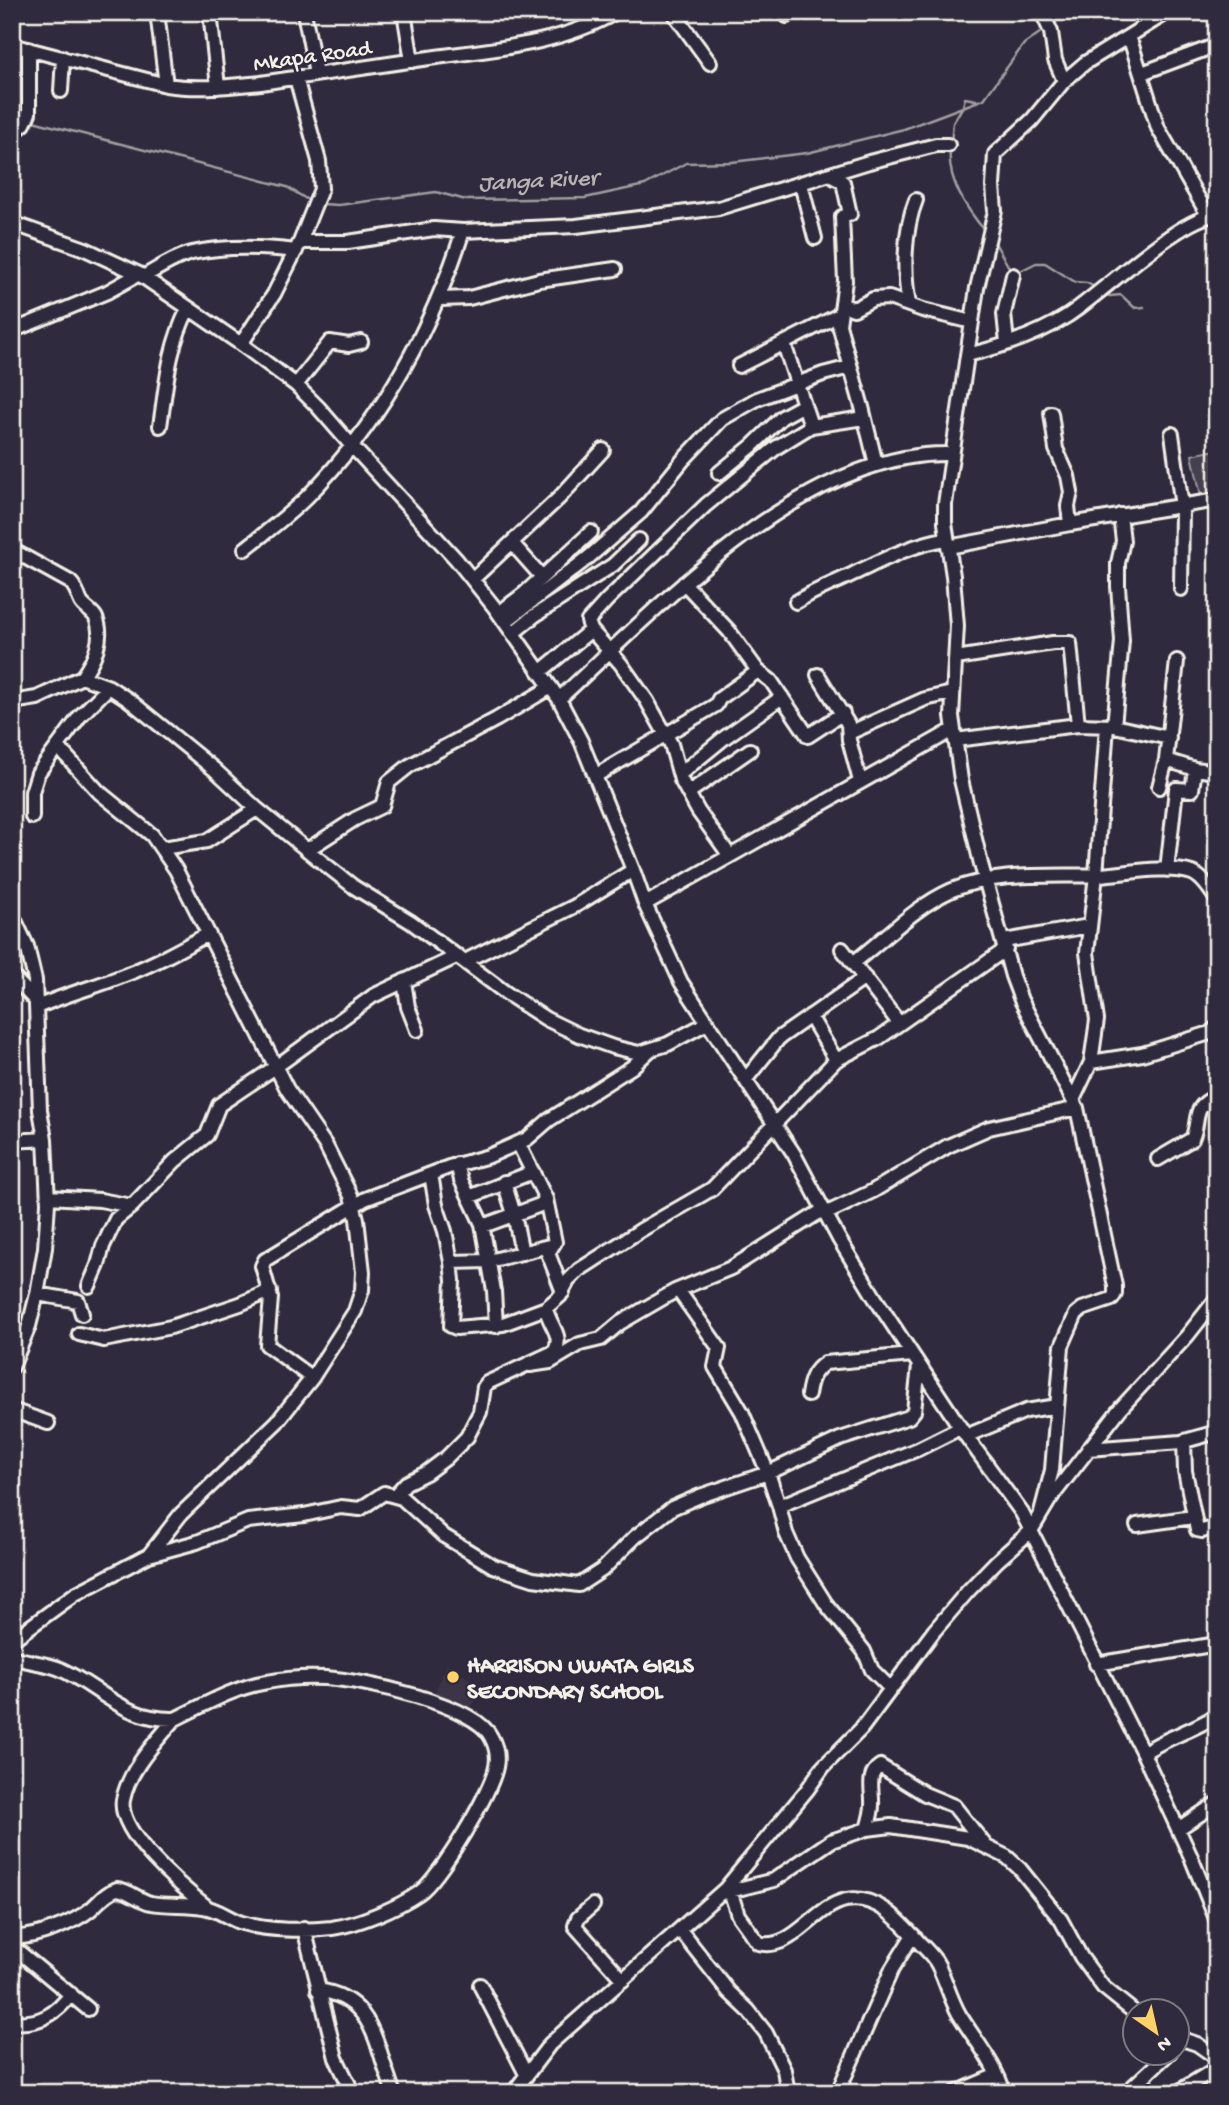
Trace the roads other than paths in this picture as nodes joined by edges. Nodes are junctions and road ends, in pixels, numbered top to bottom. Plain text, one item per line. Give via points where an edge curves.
1 (158, 12) edge
2 (210, 12) edge
3 (304, 12) edge
4 (404, 12) edge
5 (615, 12) edge
6 (673, 12) edge
7 (1044, 15) edge
8 (1160, 15) edge
9 (1129, 36) junction
10 (12, 44) edge
11 (1217, 45) edge
12 (29, 49) junction
13 (63, 58) junction
14 (412, 61) junction
15 (710, 63) dead end
16 (1142, 73) junction
17 (316, 74) junction
18 (296, 78) junction
19 (1064, 81) junction
20 (166, 85) junction
21 (218, 87) junction
22 (61, 91) dead end
23 (12, 134) edge
24 (948, 145) dead end
25 (834, 173) junction
26 (801, 184) junction
27 (916, 200) dead end
28 (1212, 215) edge
29 (12, 223) edge
30 (463, 231) junction
31 (815, 238) dead end
32 (298, 246) junction
33 (615, 269) dead end
34 (1013, 275) dead end
35 (141, 276) junction
36 (439, 299) junction
37 (909, 304) junction
38 (188, 309) junction
39 (841, 310) junction
40 (972, 322) junction
41 (12, 331) edge
42 (360, 342) dead end
43 (1007, 343) junction
44 (241, 344) junction
45 (784, 344) junction
46 (967, 355) junction
47 (739, 366) dead end
48 (850, 367) junction
49 (799, 383) junction
50 (296, 385) junction
51 (804, 405) junction
52 (1051, 413) dead end
53 (864, 418) junction
54 (160, 426) dead end
55 (811, 426) junction
56 (1172, 433) dead end
57 (351, 445) junction
58 (603, 450) dead end
59 (951, 454) junction
60 (876, 464) junction
61 (719, 473) dead end
62 (1217, 500) edge
63 (1182, 507) junction
64 (1120, 515) junction
65 (1070, 524) junction
66 (592, 532) dead end
67 (639, 540) dead end
68 (512, 543) junction
69 (947, 543) junction
70 (245, 549) dead end
71 (12, 550) edge
72 (542, 577) junction
73 (473, 579) junction
74 (684, 583) junction
75 (1181, 589) dead end
76 (796, 602) dead end
77 (506, 623) junction
78 (592, 630) junction
79 (611, 651) junction
80 (956, 658) junction
81 (1177, 661) dead end
82 (758, 671) junction
83 (540, 672) junction
84 (818, 675) dead end
85 (82, 677) junction
86 (109, 687) junction
87 (551, 687) junction
88 (952, 693) junction
89 (782, 697) junction
90 (559, 699) junction
91 (12, 702) edge
92 (843, 713) junction
93 (1078, 726) junction
94 (1110, 726) junction
95 (849, 733) junction
96 (666, 735) junction
97 (954, 735) junction
98 (1169, 738) junction
99 (58, 747) junction
100 (750, 750) dead end
101 (1166, 760) junction
102 (1195, 769) junction
103 (1217, 772) edge
104 (680, 774) junction
105 (595, 776) junction
106 (860, 781) junction
107 (1159, 787) dead end
108 (688, 793) junction
109 (257, 809) junction
110 (32, 817) dead end
111 (162, 848) junction
112 (307, 850) junction
113 (730, 856) junction
114 (633, 870) junction
115 (1167, 870) junction
116 (1096, 875) junction
117 (986, 881) junction
118 (1217, 900) edge
119 (645, 904) junction
120 (12, 914) edge
121 (1089, 926) junction
122 (208, 934) junction
123 (1005, 945) junction
124 (842, 948) dead end
125 (461, 959) junction
126 (853, 963) junction
127 (12, 976) edge
128 (865, 978) junction
129 (404, 981) junction
130 (36, 1003) junction
131 (810, 1016) junction
132 (707, 1023) junction
133 (899, 1024) junction
134 (1217, 1027) edge
135 (417, 1030) dead end
136 (649, 1051) junction
137 (836, 1060) junction
138 (1091, 1062) junction
139 (277, 1066) junction
140 (746, 1079) junction
141 (1217, 1096) edge
142 (1075, 1104) junction
143 (776, 1124) junction
144 (45, 1139) junction
145 (12, 1141) edge
146 (519, 1143) junction
147 (1158, 1159) dead end
148 (457, 1164) junction
149 (533, 1172) junction
150 (431, 1174) junction
151 (505, 1182) junction
152 (48, 1197) junction
153 (469, 1197) junction
154 (546, 1199) junction
155 (353, 1205) junction
156 (132, 1206) junction
157 (824, 1212) junction
158 (514, 1214) junction
159 (483, 1226) junction
160 (553, 1245) junction
161 (522, 1253) junction
162 (489, 1261) junction
163 (451, 1262) junction
164 (89, 1286) dead end
165 (678, 1290) junction
166 (270, 1291) junction
167 (562, 1292) junction
168 (37, 1294) junction
169 (1217, 1298) edge
170 (546, 1308) junction
171 (82, 1314) dead end
172 (496, 1326) junction
173 (79, 1334) dead end
174 (916, 1360) junction
175 (530, 1365) junction
176 (12, 1367) edge
177 (312, 1378) junction
178 (808, 1395) dead end
179 (1057, 1406) junction
180 (12, 1409) edge
181 (48, 1423) dead end
182 (963, 1432) junction
183 (1217, 1432) edge
184 (1184, 1441) junction
185 (1088, 1449) junction
186 (768, 1473) junction
187 (395, 1494) junction
188 (779, 1506) junction
189 (1041, 1512) junction
190 (1194, 1517) junction
191 (1137, 1525) dead end
192 (1217, 1527) edge
193 (1031, 1531) junction
194 (149, 1555) junction
195 (12, 1640) edge
196 (1217, 1644) edge
197 (12, 1657) edge
198 (1096, 1664) junction
199 (891, 1689) junction
200 (1217, 1715) edge
201 (174, 1719) junction
202 (1143, 1753) junction
203 (1217, 1803) edge
204 (867, 1829) junction
205 (1178, 1829) junction
206 (985, 1845) junction
207 (725, 1893) junction
208 (593, 1905) dead end
209 (207, 1907) junction
210 (1217, 1921) edge
211 (304, 1928) junction
212 (680, 1930) junction
213 (913, 1935) junction
214 (12, 1937) edge
215 (12, 1946) edge
216 (623, 1980) junction
217 (480, 1985) dead end
218 (318, 1990) junction
219 (71, 1994) junction
220 (1120, 2000) edge
221 (88, 2009) dead end
222 (12, 2022) edge
223 (1190, 2043) edge
224 (1217, 2057) edge
225 (1156, 2066) edge
226 (1217, 2068) edge
227 (526, 2074) junction
228 (997, 2075) junction
229 (841, 2085) dead end
230 (1178, 2092) edge
231 (353, 2093) edge
232 (393, 2093) edge
233 (513, 2093) edge
234 (788, 2093) edge
235 (955, 2093) edge
236 (1004, 2093) edge
237 (1126, 2093) edge

1 - 20 street
2 - 21 street
3 - 17 street
4 - 14 street
5 - 14 street, Mkapa Road via 544,40
6 - 15 street
7 - 19 street
8 - 9 street
9 - 16 street
9 - 19 street
10 - 12 street, Mkapa Road
11 - 16 street
12 - 13 street, Mkapa Road
12 - 23 street via 26,120
13 - 20 street, Mkapa Road
13 - 22 street
14 - 17 street, Mkapa Road
16 - 28 street via 1158,128
17 - 18 street, Mkapa Road
18 - 21 street, Mkapa Road
18 - 32 street via 319,161 321,189
19 - 40 street via 1032,120 995,154 991,236
20 - 21 street, Mkapa Road
24 - 25 street
25 - 26 street
25 - 39 street via 843,182 850,214 842,218 845,281
26 - 30 street via 719,208 576,226
26 - 31 street
27 - 37 street via 908,222
28 - 43 street via 1126,269 1048,328
29 - 35 street via 85,249
30 - 32 street via 434,229
30 - 36 street
32 - 35 street via 193,253
32 - 44 street
33 - 36 street via 539,280 469,298
34 - 43 street via 1004,314
35 - 38 street
35 - 41 street
36 - 57 street via 403,370
37 - 39 street via 880,298
37 - 40 street
38 - 44 street
38 - 54 street via 172,348
39 - 45 street
39 - 48 street via 839,325
40 - 46 street
42 - 50 street via 330,342
43 - 46 street
44 - 50 street
45 - 47 street
45 - 49 street
46 - 59 street
48 - 49 street
48 - 53 street
49 - 51 street
49 - 77 street via 722,419 641,512
50 - 57 street
51 - 55 street
51 - 61 street via 782,417
52 - 65 street via 1056,449 1071,492
53 - 55 street
53 - 60 street
55 - 78 street via 761,459 706,505 588,619
56 - 63 street
57 - 70 street via 306,498
57 - 73 street
58 - 68 street
59 - 60 street via 906,456
59 - 69 street via 944,504
60 - 74 street via 772,516
62 - 63 street
63 - 64 street
63 - 75 street
64 - 65 street
64 - 94 street via 1122,641
65 - 69 street
66 - 72 street
67 - 77 street via 613,565 534,617
68 - 72 street
68 - 73 street
69 - 76 street via 926,542 881,559
69 - 80 street via 956,607
71 - 85 street via 70,582 95,617 97,647
72 - 77 street
73 - 77 street
74 - 79 street
74 - 82 street via 729,631
77 - 83 street
78 - 79 street
78 - 83 street
79 - 90 street
79 - 96 street
80 - 88 street
80 - 93 street via 1070,643
81 - 98 street
82 - 89 street
82 - 96 street via 716,705
83 - 87 street
84 - 92 street
85 - 86 street
85 - 91 street via 37,698
86 - 99 street
86 - 109 street
87 - 90 street
87 - 112 street via 409,766 389,782 382,806
88 - 95 street via 925,699
88 - 97 street
89 - 92 street via 807,736
89 - 104 street
90 - 105 street
92 - 95 street
93 - 94 street
93 - 97 street
94 - 98 street
94 - 116 street
95 - 106 street
96 - 104 street
96 - 105 street
97 - 106 street
97 - 117 street
98 - 101 street
99 - 110 street via 35,781
99 - 111 street via 99,792
100 - 108 street
101 - 102 street
101 - 107 street
102 - 103 street
102 - 115 street via 1192,790 1176,789
104 - 108 street
105 - 114 street
106 - 113 street
108 - 113 street
109 - 111 street via 206,841
109 - 112 street
111 - 122 street
112 - 125 street
113 - 119 street
114 - 119 street
114 - 125 street via 575,906
115 - 116 street
115 - 118 street via 1197,876
116 - 117 street
116 - 121 street
117 - 123 street
117 - 126 street via 955,889 920,908
119 - 132 street via 681,982
120 - 130 street via 32,961
121 - 123 street
121 - 138 street via 1087,953 1097,1020
122 - 130 street via 123,976
122 - 139 street
123 - 133 street
123 - 142 street via 1021,1000
124 - 126 street
125 - 129 street
125 - 136 street via 562,1028 613,1047
126 - 128 street
127 - 130 street
128 - 131 street
128 - 133 street
129 - 135 street
129 - 139 street via 373,996
130 - 144 street
131 - 137 street
131 - 140 street via 779,1038
132 - 136 street
132 - 140 street
133 - 137 street
134 - 138 street via 1142,1055
136 - 146 street
137 - 143 street
138 - 142 street
139 - 155 street via 326,1146
139 - 156 street via 219,1105 207,1135
140 - 143 street
141 - 147 street via 1198,1110 1193,1138
142 - 157 street via 989,1128 948,1146 873,1191
142 - 179 street via 1116,1290 1112,1299 1082,1309 1072,1319 1062,1346
143 - 157 street
143 - 167 street via 712,1189 588,1264 573,1275
144 - 145 street
144 - 152 street
146 - 148 street
146 - 149 street
148 - 150 street
148 - 153 street
149 - 151 street
149 - 154 street
150 - 155 street
150 - 163 street
151 - 153 street
151 - 158 street
152 - 156 street
152 - 168 street
153 - 159 street
154 - 158 street
154 - 160 street
155 - 166 street via 265,1260 261,1266
155 - 177 street via 362,1290 355,1311
156 - 164 street via 111,1227
157 - 165 street via 731,1268
157 - 174 street
158 - 159 street
158 - 161 street
159 - 162 street
160 - 161 street
160 - 167 street via 548,1253
161 - 162 street
162 - 163 street
162 - 172 street
163 - 172 street via 451,1326
165 - 175 street via 601,1339 580,1344 550,1362
165 - 186 street via 719,1348 715,1367 742,1412
166 - 173 street via 171,1327 104,1340
166 - 177 street via 267,1345
167 - 170 street
168 - 171 street via 78,1301
168 - 176 street
169 - 185 street
170 - 172 street
170 - 175 street via 558,1347
174 - 178 street via 825,1363 811,1379
174 - 182 street
174 - 186 street via 914,1411 909,1417 840,1439
175 - 187 street via 487,1383 480,1412 467,1437
177 - 194 street via 277,1422 181,1514
179 - 182 street
179 - 189 street via 1052,1470
180 - 181 street
182 - 188 street
182 - 193 street via 1017,1504
183 - 184 street
184 - 185 street
184 - 190 street
185 - 189 street
186 - 187 street via 664,1513 579,1585 533,1579 493,1566 444,1536
186 - 188 street
187 - 194 street via 383,1493 360,1510 341,1507 248,1521
188 - 199 street via 789,1542 804,1570 861,1647 872,1670
189 - 193 street
190 - 191 street
190 - 192 street via 1199,1532
193 - 198 street
193 - 199 street via 968,1591
194 - 195 street via 75,1594
196 - 198 street
197 - 201 street via 59,1669 119,1706
198 - 202 street
199 - 207 street via 861,1729 823,1767
200 - 202 street
201 - 209 street via 135,1771 122,1808 151,1857
201 - 211 street via 251,1685 319,1678 426,1699 488,1731 496,1751 494,1774 471,1822 428,1886 356,1922
202 - 205 street
203 - 205 street
204 - 206 street via 891,1826 941,1832
204 - 206 street via 872,1776 880,1766 954,1806
204 - 207 street via 824,1845 774,1880
205 - 210 street
206 - 220 street via 1029,1878 1103,1987
207 - 212 street
207 - 213 street via 758,1943 783,1942 827,1908 859,1899 880,1906
208 - 216 street via 575,1926
209 - 211 street via 247,1924
209 - 214 street via 149,1902 117,1889 70,1922
211 - 218 street
212 - 216 street
212 - 234 street via 766,2033 784,2070
213 - 228 street via 937,1964 958,2012
213 - 229 street via 892,1969
215 - 219 street
216 - 227 street via 551,2044
217 - 227 street
218 - 231 street via 336,2058
218 - 232 street via 337,1994 363,2013
219 - 221 street
219 - 222 street via 45,2019
223 - 224 street
225 - 237 street
226 - 230 street
227 - 233 street
228 - 235 street
228 - 236 street

